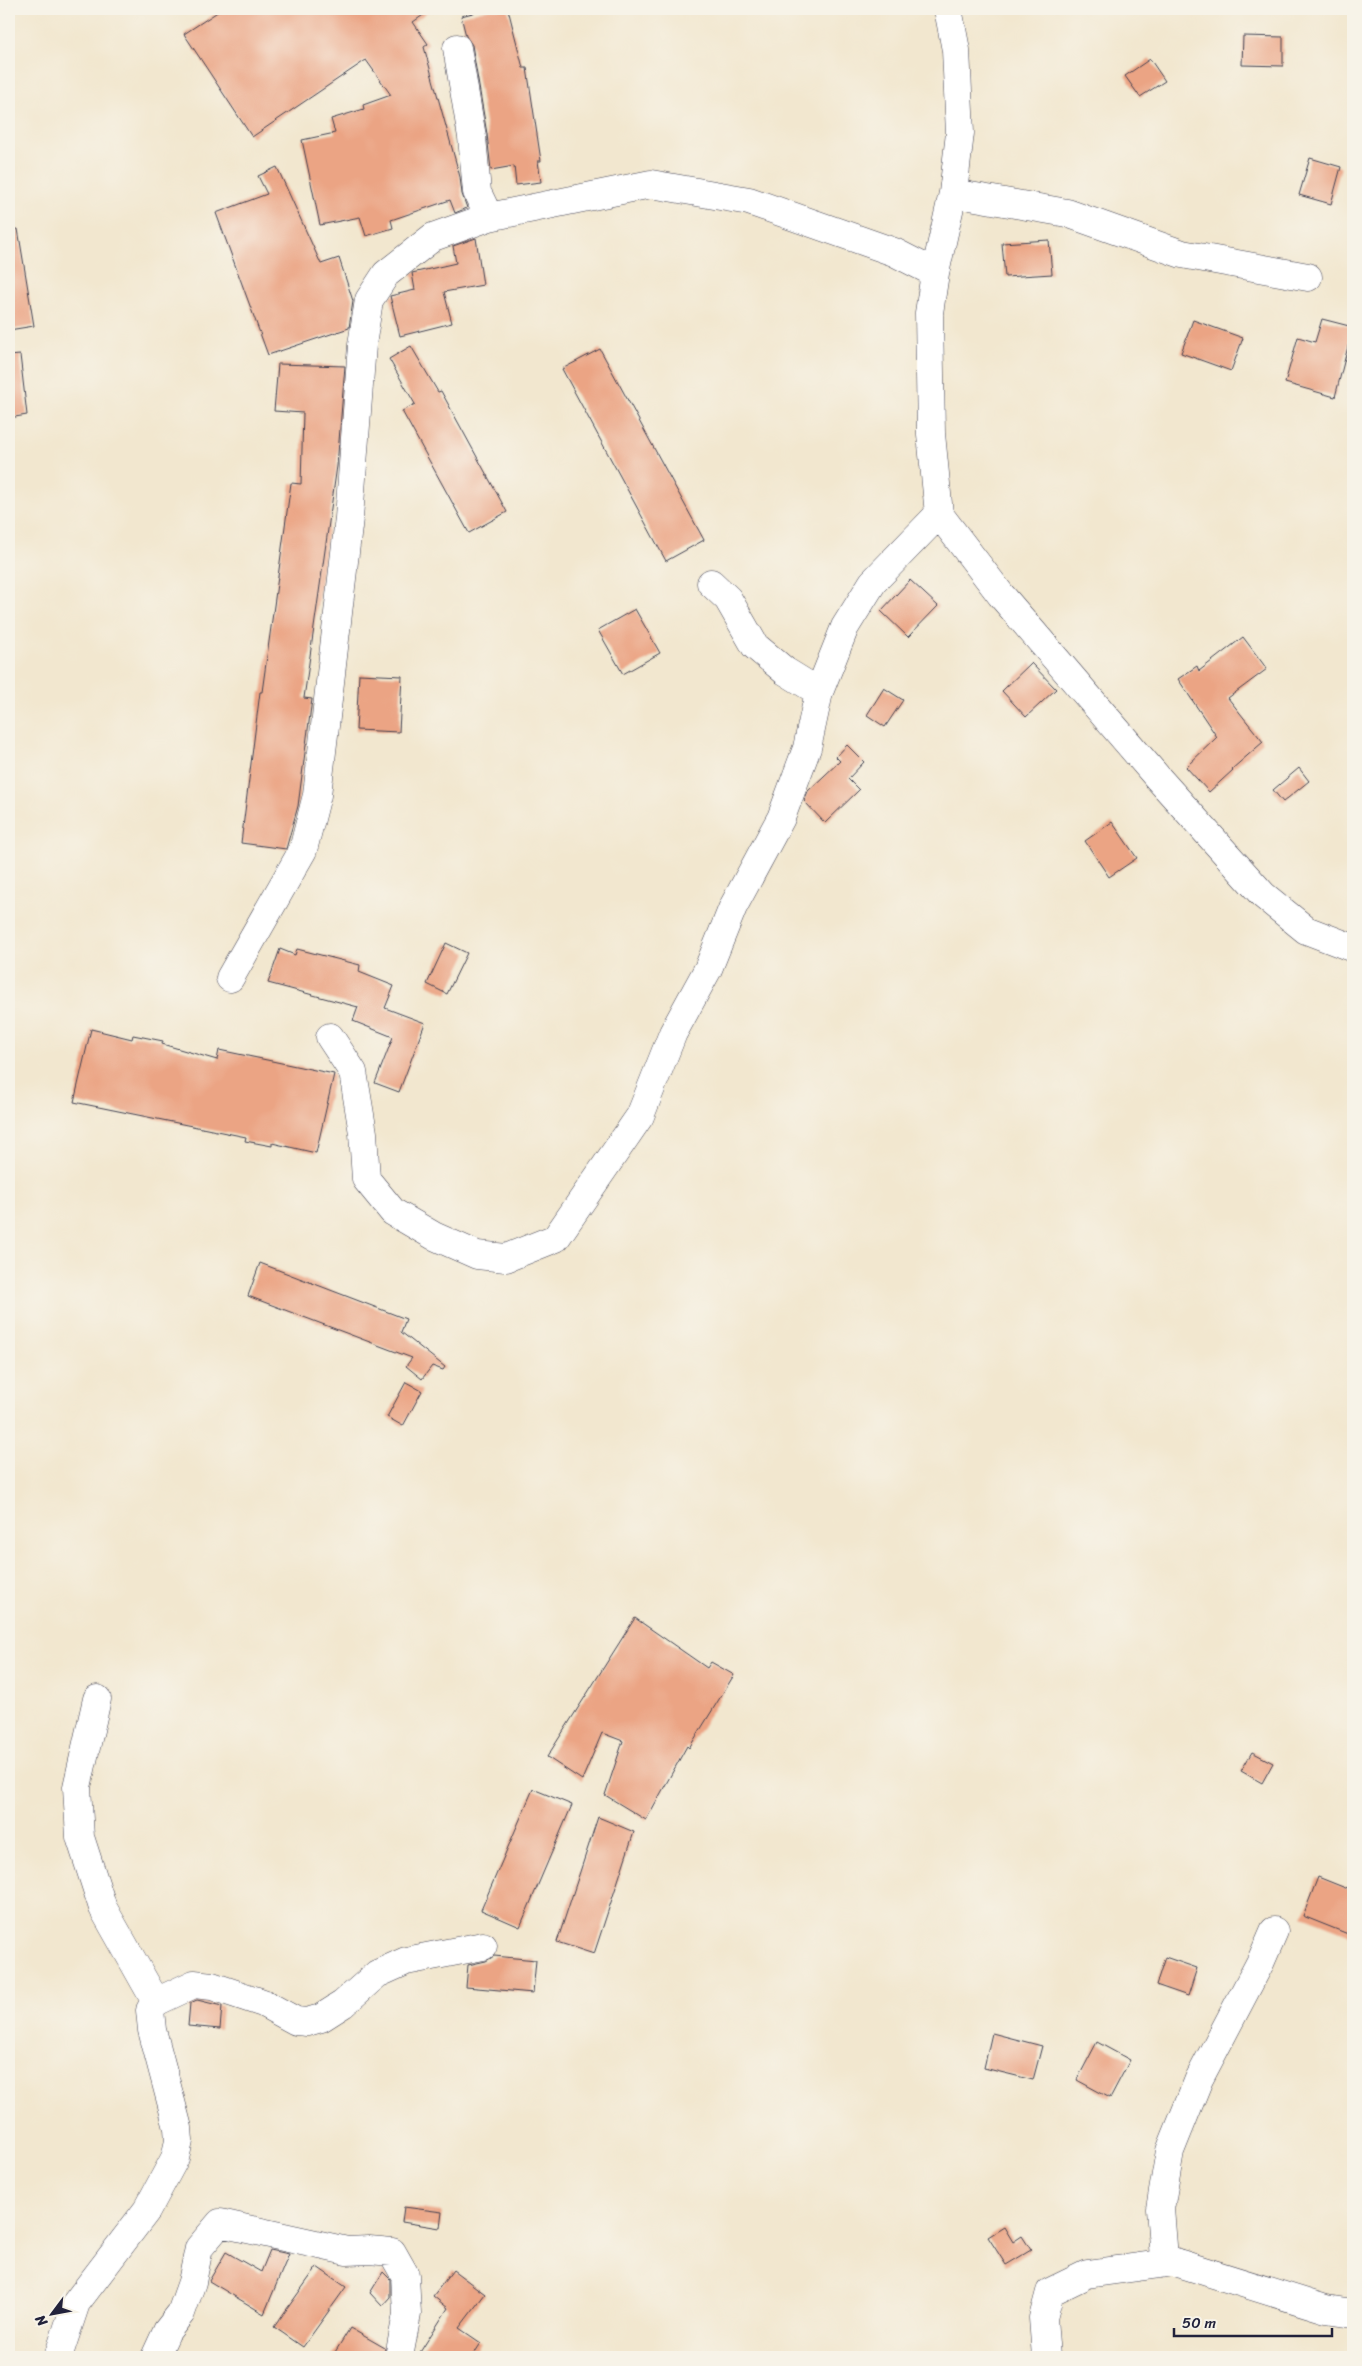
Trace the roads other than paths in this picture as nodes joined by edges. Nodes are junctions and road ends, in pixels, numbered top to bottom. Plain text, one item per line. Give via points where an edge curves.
1 (948, 9) edge
2 (457, 48) dead end
3 (953, 193) junction
4 (489, 217) junction
5 (944, 236) junction
6 (894, 252) junction
7 (935, 273) junction
8 (1308, 277) dead end
9 (939, 514) junction
10 (711, 583) dead end
11 (820, 692) junction
12 (1353, 948) edge
13 (230, 978) dead end
14 (330, 1037) dead end
15 (97, 1699) dead end
16 (1274, 1931) dead end
17 (483, 1946) dead end
18 (156, 2002) junction
19 (1175, 2262) junction
20 (1353, 2313) edge
21 (58, 2357) edge
22 (155, 2357) edge
23 (400, 2357) edge
24 (1046, 2357) edge

1 - 3 street via 956,50 960,133
2 - 4 street via 472,137 477,192
3 - 5 street
3 - 8 street via 1067,213 1182,254
4 - 6 street via 652,184 749,201
4 - 13 street via 433,237 386,274 369,300 318,795 303,850
5 - 6 street
5 - 7 street
6 - 7 street
7 - 9 street via 929,313 931,434
9 - 11 street via 872,582 845,627
9 - 12 street via 1001,595 1158,778 1263,894 1306,930
10 - 11 street via 728,600 754,646 785,671
11 - 14 street via 807,748 781,818 733,907 708,969 673,1033 640,1116 556,1238 506,1258 477,1255 434,1236 393,1212 366,1179 363,1133 353,1072
15 - 18 street via 77,1787 80,1837 103,1908
16 - 19 street via 1199,2079 1170,2151 1160,2208 1164,2258
17 - 18 street via 406,1961 377,1974 343,2004 321,2018 307,2022 296,2021 263,2003 212,1986 194,1984
18 - 21 street via 150,2010 151,2020 178,2128 175,2158 147,2210 76,2303
19 - 20 street via 1326,2309
19 - 24 street via 1087,2274 1050,2292 1043,2318
22 - 23 street via 167,2331 181,2313 200,2248 220,2223 347,2251 392,2252 405,2275 407,2314

